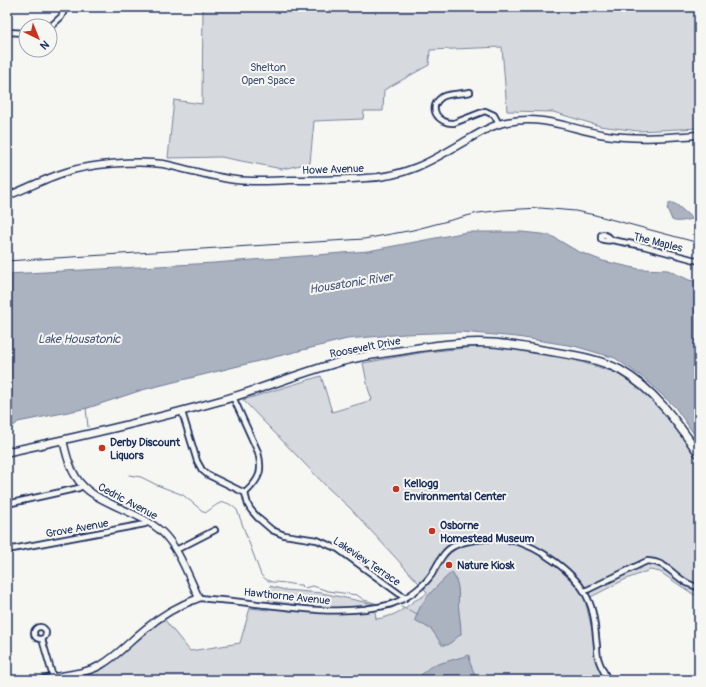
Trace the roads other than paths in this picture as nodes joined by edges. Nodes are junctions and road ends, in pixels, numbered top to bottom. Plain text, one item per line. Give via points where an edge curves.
1 (66, 7) edge
2 (58, 20) edge
3 (7, 32) edge
4 (18, 33) edge
5 (470, 92) dead end
6 (499, 124) junction
7 (699, 135) edge
8 (7, 196) edge
9 (612, 240) dead end
10 (699, 261) edge
11 (233, 397) junction
12 (182, 412) junction
13 (63, 440) junction
14 (7, 452) edge
15 (699, 454) edge
16 (82, 486) junction
17 (245, 493) junction
18 (7, 504) edge
19 (149, 522) junction
20 (215, 530) dead end
21 (7, 550) edge
22 (176, 550) junction
23 (699, 588) edge
24 (585, 592) junction
25 (200, 598) junction
26 (405, 598) junction
27 (42, 639) dead end
28 (53, 677) junction
29 (42, 680) edge
30 (608, 680) edge

1 - 2 street
3 - 4 street
5 - 6 street via 441,98 435,106 436,114 444,122 454,123 485,111 494,115
6 - 7 main road, Howe Avenue via 518,120 538,120 606,135 652,138
6 - 8 main road, Howe Avenue via 429,162 391,176 236,180 162,164 124,163 63,172
9 - 10 street, The Maples
11 - 12 main road, Roosevelt Drive
11 - 15 main road, Roosevelt Drive via 359,357 431,346 493,343 582,357 620,370 659,400
11 - 17 street via 260,458 259,477
12 - 13 main road, Roosevelt Drive
12 - 17 street via 202,470
13 - 14 main road, Roosevelt Drive
13 - 16 main road, Cedric Avenue via 67,458
16 - 18 street
16 - 19 main road, Cedric Avenue via 98,498
17 - 26 street, Lakeview Terrace via 251,510 272,530 284,536 317,540 338,549
19 - 21 street, Grove Avenue
19 - 22 main road, Cedric Avenue via 164,534
20 - 22 street
22 - 25 main road, Cedric Avenue
23 - 24 street via 686,583 664,565 647,562
24 - 26 street, Hawthorne Avenue via 553,560 511,540 496,539 470,541 453,546 442,556 426,580
24 - 30 street, Hawthorne Avenue via 593,613 599,661
25 - 26 street, Hawthorne Avenue via 318,611 383,606
25 - 28 main road, Hawthorne Avenue via 179,606 153,623 100,665 87,671
27 - 28 street
28 - 29 main road, Hawthorne Avenue

